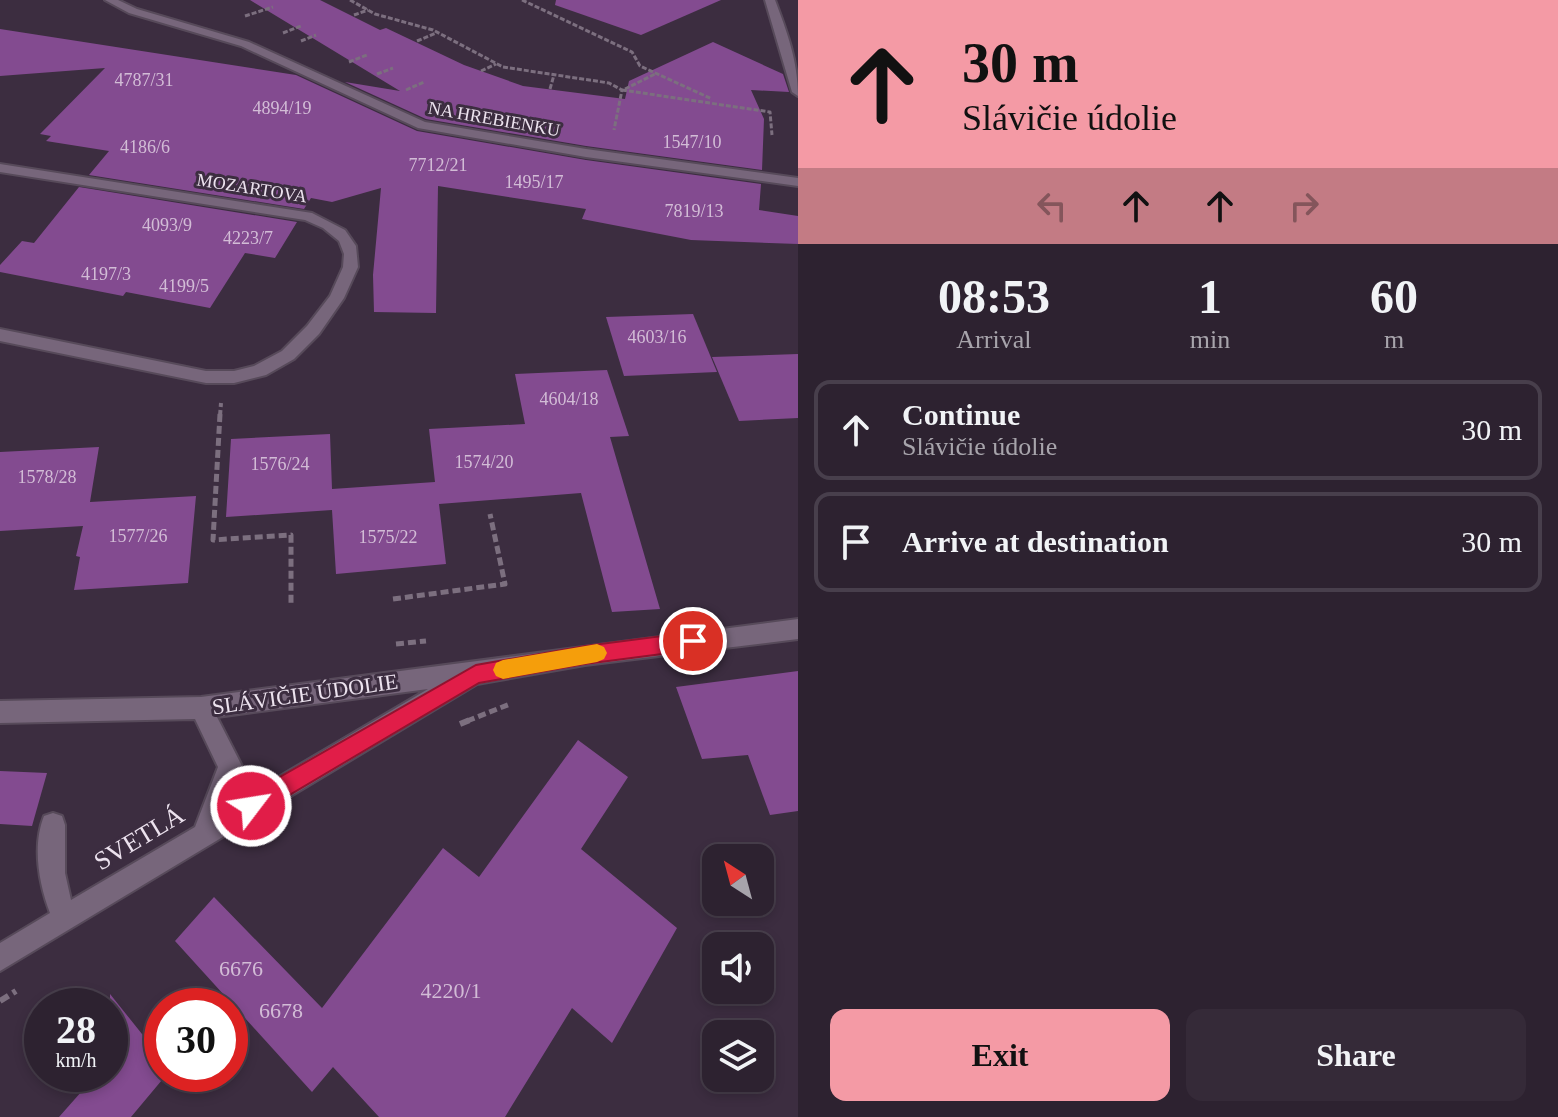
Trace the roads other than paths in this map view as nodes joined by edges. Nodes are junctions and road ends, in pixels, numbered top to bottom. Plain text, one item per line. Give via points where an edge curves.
1 (110, 0) edge
2 (770, 0) edge
3 (798, 92) edge
4 (0, 168) edge
5 (798, 182) edge
6 (0, 335) edge
7 (798, 629) edge
8 (476, 674) junction
9 (201, 708) junction
10 (0, 712) edge
11 (53, 825) dead end
12 (204, 834) junction
13 (65, 919) junction
14 (0, 958) edge

1 - 5 street, NA HREBIENKU via 245,44 422,125
2 - 3 street
4 - 6 street, MOZARTOVA via 307,216 338,230 351,252 335,299 311,335 290,355 238,377 206,377
7 - 8 street, SLÁVIČIE ÚDOLIE
8 - 9 street, SLÁVIČIE ÚDOLIE
8 - 12 street, SVETLÁ
9 - 10 street, SLÁVIČIE ÚDOLIE
9 - 12 street via 230,766
11 - 13 street via 52,887
12 - 13 street, SVETLÁ
13 - 14 street, SVETLÁ

